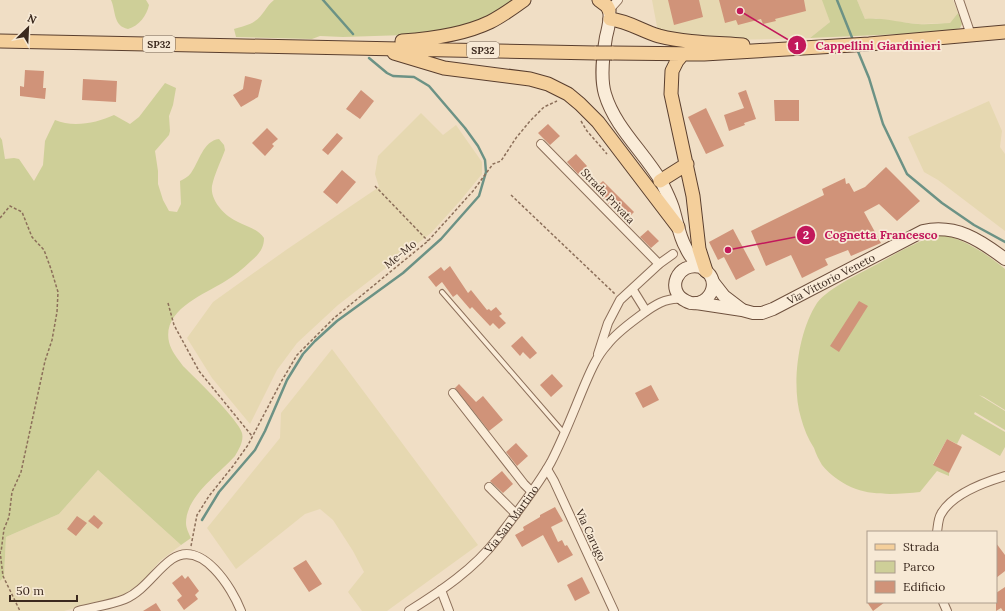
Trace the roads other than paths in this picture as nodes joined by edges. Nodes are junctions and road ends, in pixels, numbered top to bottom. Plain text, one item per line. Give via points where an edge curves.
1 (524, 0) edge
2 (599, 0) edge
3 (618, 0) edge
4 (958, 0) edge
5 (610, 14) junction
6 (1005, 32) edge
7 (971, 35) junction
8 (0, 41) edge
9 (830, 46) junction
10 (318, 47) junction
11 (370, 48) junction
12 (682, 54) junction
13 (541, 144) dead end
14 (686, 164) junction
15 (660, 181) junction
16 (678, 226) junction
17 (684, 245) junction
18 (673, 254) dead end
19 (1005, 259) edge
20 (659, 264) junction
21 (704, 269) junction
22 (681, 271) junction
23 (713, 282) junction
24 (676, 283) junction
25 (632, 290) junction
26 (442, 292) dead end
27 (682, 299) junction
28 (662, 302) junction
29 (696, 303) junction
30 (742, 310) junction
31 (646, 311) junction
32 (596, 360) junction
33 (453, 393) dead end
34 (564, 433) junction
35 (547, 469) junction
36 (1005, 476) edge
37 (489, 487) dead end
38 (531, 491) junction
39 (516, 514) junction
40 (937, 531) edge
41 (441, 590) junction
42 (78, 611) edge
43 (241, 611) edge
44 (409, 611) edge
45 (449, 611) edge
46 (614, 611) edge

1 - 10 main road via 490,22 459,33 395,42 327,41
2 - 5 main road via 607,6
3 - 5 street
4 - 7 street
5 - 9 main road via 655,35 680,40 746,46
5 - 15 street via 603,63 605,93 616,118
6 - 7 main road, SP32
7 - 9 main road, SP32
8 - 10 main road, SP32
9 - 12 main road, SP32
10 - 11 main road, SP32
11 - 12 main road, SP32, bridge
11 - 16 main road via 444,68 530,79 568,94 598,122
12 - 14 main road via 672,71 671,90
13 - 20 street, Strada Privata
14 - 15 main road
14 - 21 main road
15 - 16 street via 671,203
16 - 17 street
17 - 21 street
17 - 22 street
18 - 20 street
19 - 30 street, Via Vittorio Veneto via 985,245 962,234 952,230 932,229 923,231 773,309 753,313
20 - 25 street
21 - 22 street via 691,266
21 - 23 street
22 - 24 street
23 - 29 street via 708,297
23 - 30 street via 724,296
24 - 27 street via 677,292
24 - 28 street, Via San Martino
25 - 31 street
25 - 32 street via 620,300 608,324
26 - 34 lane
27 - 28 street, Via San Martino
27 - 29 street
28 - 31 street, Via San Martino
29 - 30 street
31 - 32 street, Via San Martino via 615,336
32 - 34 street, Via San Martino
33 - 38 street
34 - 35 street, Via San Martino
35 - 38 street, Via San Martino
35 - 46 street, Via Carugo
36 - 40 street via 967,491 954,500 941,514
37 - 39 street
38 - 39 street, Via San Martino
39 - 41 street, Via San Martino via 480,560
41 - 44 street, Via San Martino
41 - 45 street
42 - 43 street via 126,598 145,585 172,559 190,554 207,562 235,595

